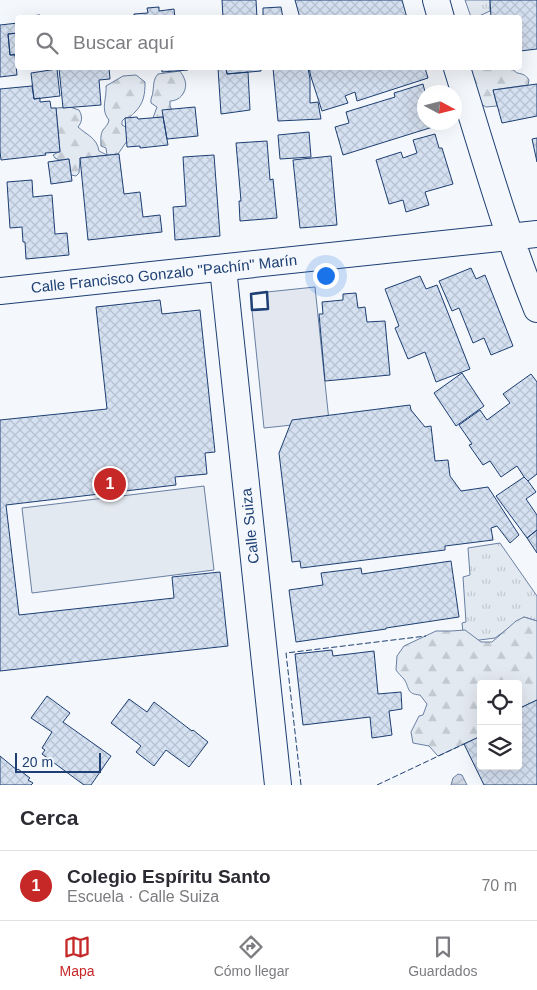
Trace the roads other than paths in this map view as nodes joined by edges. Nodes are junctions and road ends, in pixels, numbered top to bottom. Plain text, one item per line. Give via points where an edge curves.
1 (436, 0) edge
2 (440, 15) edge
3 (457, 70) edge
4 (537, 234) edge
5 (510, 237) junction
6 (223, 268) junction
7 (0, 291) edge
8 (537, 309) edge
9 (278, 785) edge

1 - 2 street
3 - 5 street
4 - 5 street, Calle Francisco Gonzalo "Pachín" Marín
5 - 6 street, Calle Francisco Gonzalo "Pachín" Marín
5 - 8 street
6 - 7 street, Calle Francisco Gonzalo "Pachín" Marín
6 - 9 street, Calle Suiza

